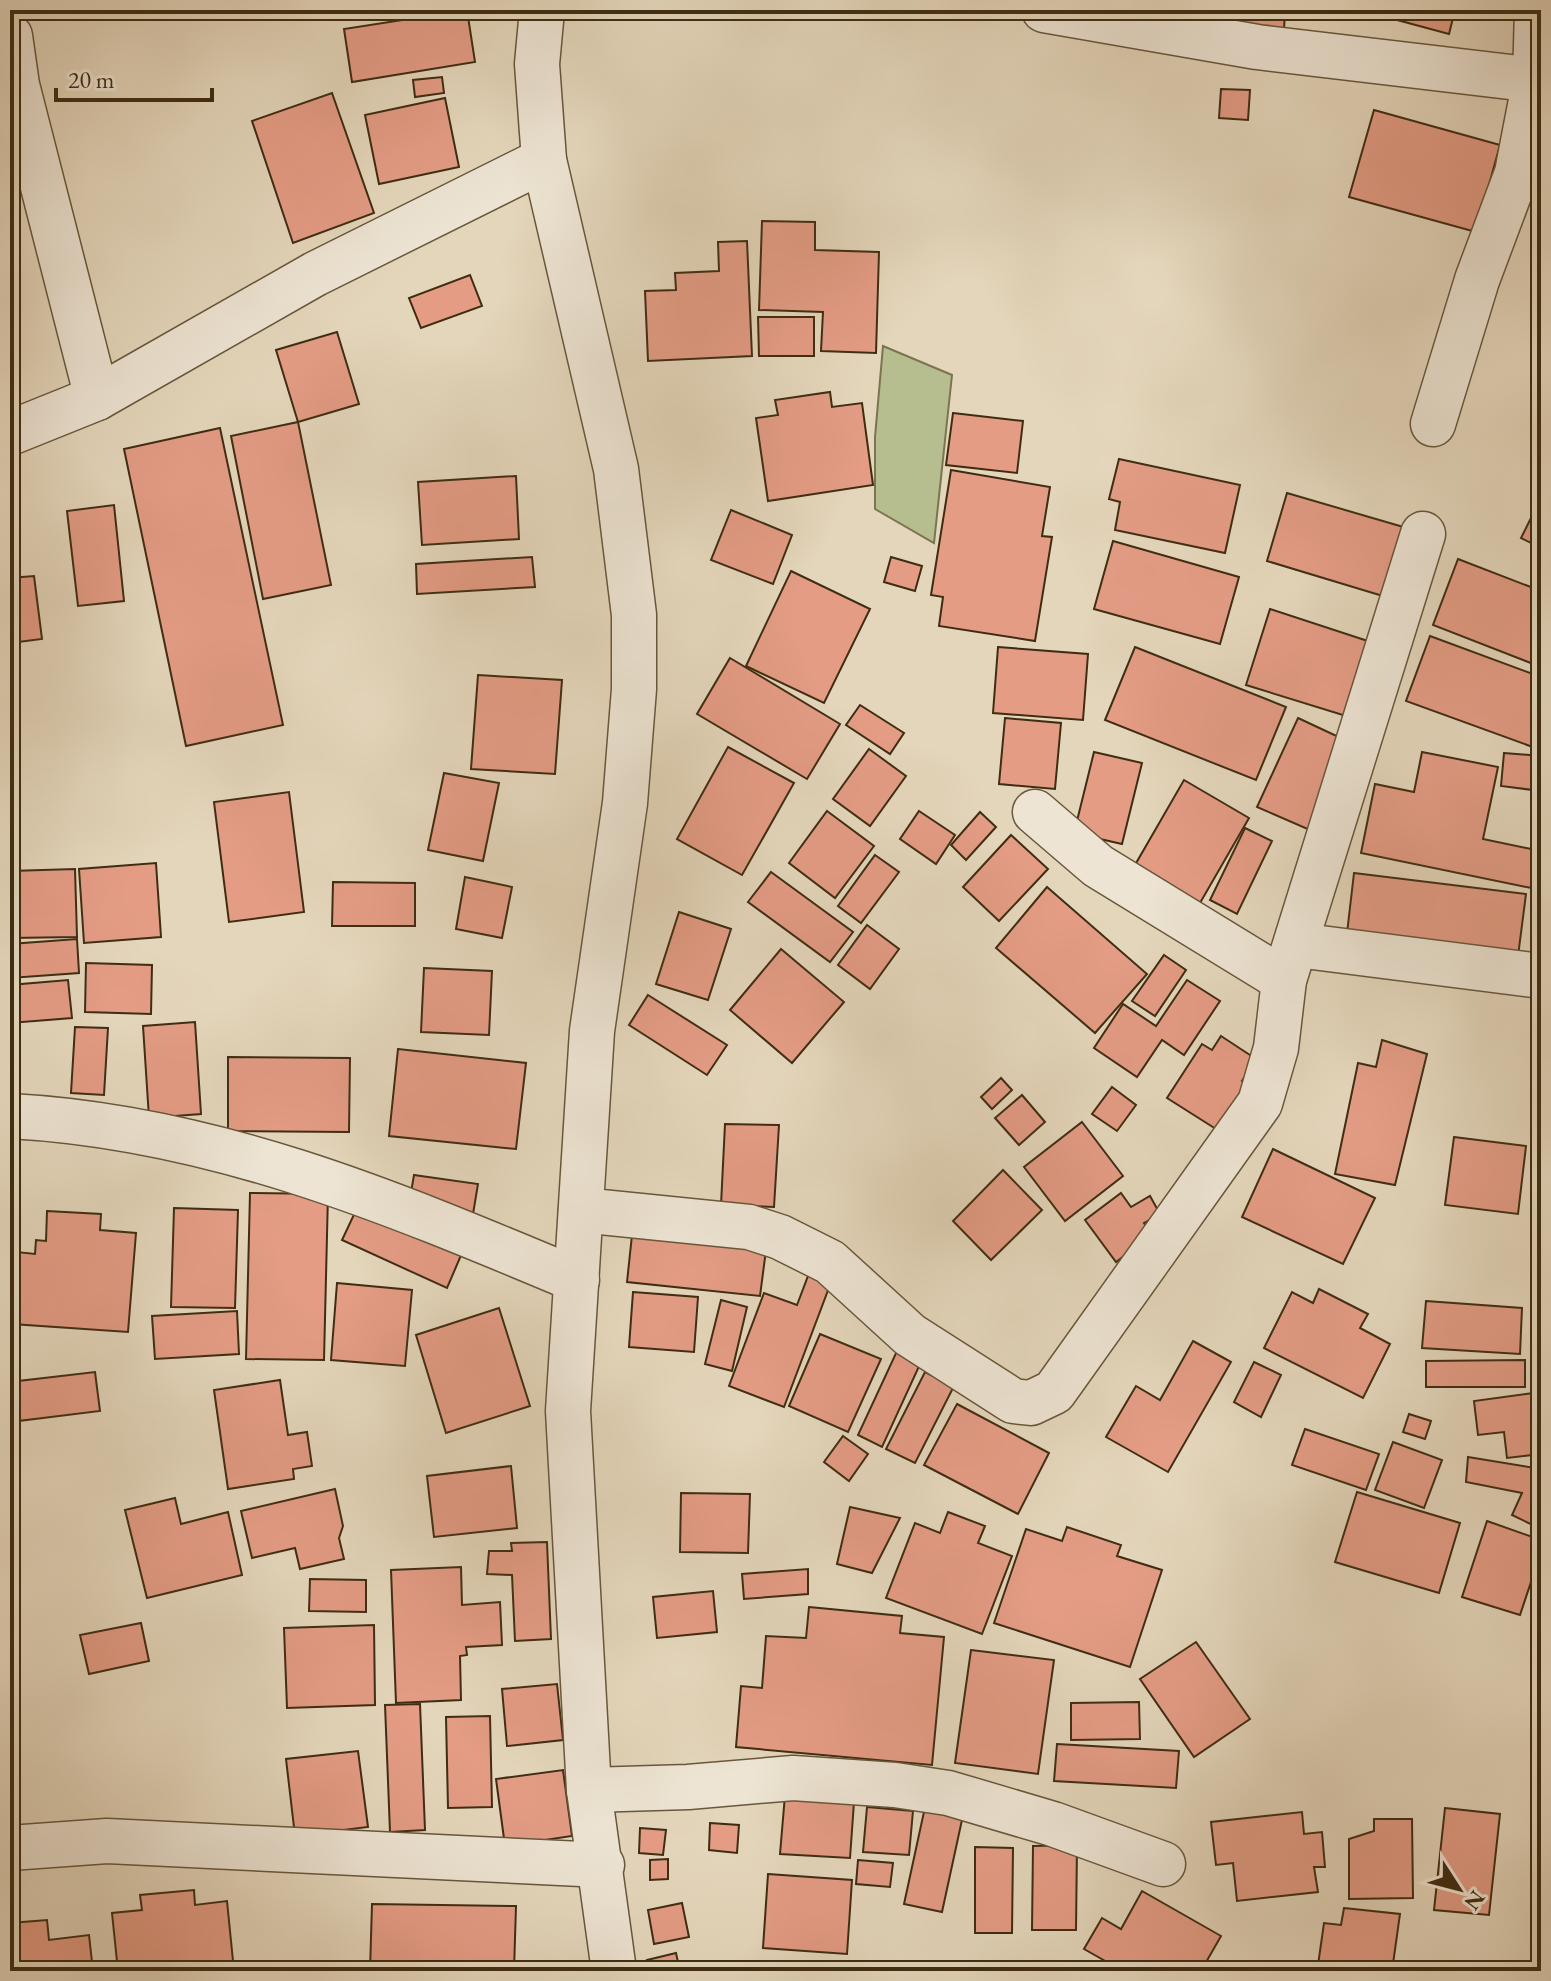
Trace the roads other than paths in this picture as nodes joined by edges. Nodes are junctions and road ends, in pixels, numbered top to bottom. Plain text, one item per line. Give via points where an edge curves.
1 (542, 10) edge
2 (1044, 10) edge
3 (1537, 10) edge
4 (10, 36) edge
5 (1535, 80) junction
6 (544, 160) junction
7 (97, 398) junction
8 (1433, 424) dead end
9 (10, 433) edge
10 (1423, 534) dead end
11 (1035, 812) dead end
12 (1290, 962) junction
13 (1541, 976) edge
14 (10, 1116) edge
15 (581, 1210) junction
16 (577, 1280) junction
17 (589, 1790) junction
18 (10, 1848) edge
19 (1163, 1864) dead end
20 (602, 1865) junction
21 (614, 1971) edge

1 - 6 street via 537,64
2 - 5 street via 1257,47
3 - 5 street
4 - 7 street via 17,85
5 - 8 street via 1517,173
6 - 7 street via 315,274
6 - 15 street via 616,469 634,615 625,803 592,1031
7 - 9 street
10 - 12 street
11 - 12 street via 1098,866
12 - 13 street
12 - 15 street via 1276,1048 1260,1103 1054,1392 1031,1403 1013,1401 910,1335 830,1262 780,1237 749,1227
14 - 16 street via 113,1124 277,1166 382,1198
15 - 16 street
16 - 17 street via 568,1411
17 - 19 street via 793,1778 895,1785 948,1793
17 - 20 street
18 - 20 street via 107,1841
20 - 21 street

